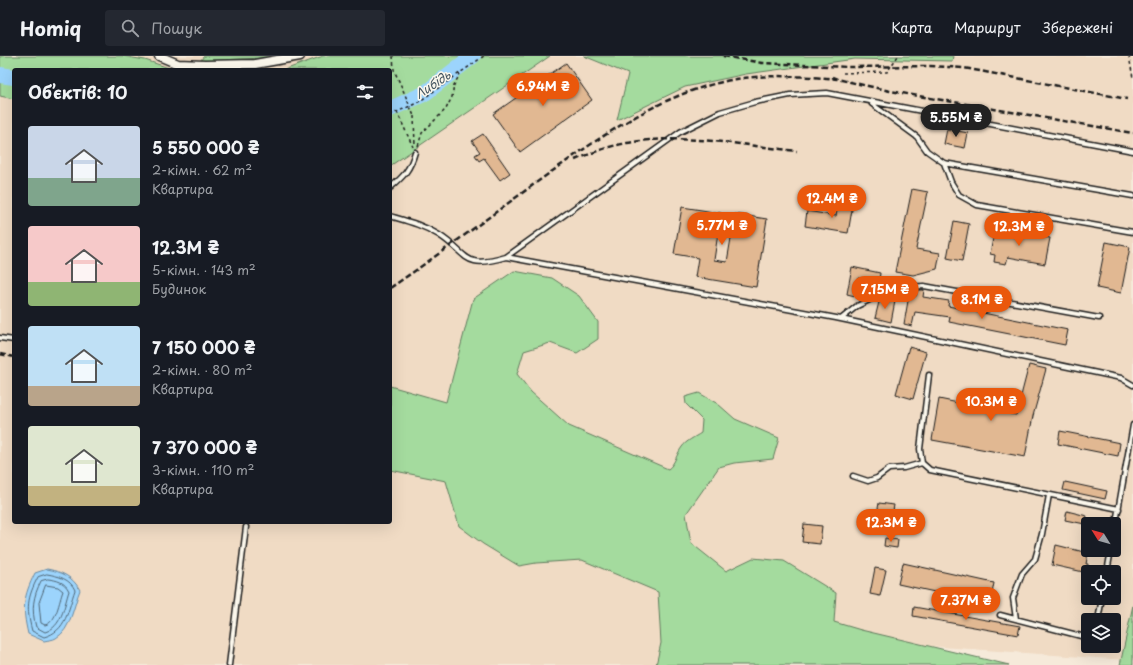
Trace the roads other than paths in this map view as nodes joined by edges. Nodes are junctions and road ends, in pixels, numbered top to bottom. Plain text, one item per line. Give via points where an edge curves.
1 (159, 56) edge
2 (300, 56) edge
3 (269, 59) edge
4 (254, 67) edge
5 (870, 102) junction
6 (1133, 151) edge
7 (416, 152) road end
8 (944, 163) junction
9 (392, 186) edge
10 (1133, 196) edge
11 (392, 217) edge
12 (1133, 232) edge
13 (506, 257) junction
14 (1099, 318) dead end
15 (841, 319) junction
16 (0, 338) edge
17 (12, 340) edge
18 (929, 375) dead end
19 (1133, 385) edge
20 (1133, 425) edge
21 (922, 463) junction
22 (853, 476) dead end
23 (1049, 495) junction
24 (1119, 509) junction
25 (1117, 517) edge
26 (246, 527) dead end
27 (1000, 616) dead end
28 (1016, 619) junction
29 (1081, 636) edge
30 (230, 665) edge

1 - 4 street via 178,64
2 - 3 street
3 - 4 street
5 - 6 lane
5 - 8 lane via 917,137 927,151
5 - 13 lane via 827,93 790,95 720,112 680,132
7 - 9 lane via 411,167
8 - 10 lane
8 - 12 lane via 959,195 977,205
11 - 13 lane via 424,226 464,257 474,261 491,261
13 - 15 lane
14 - 15 lane via 924,286 894,288 857,306
15 - 19 lane via 1121,378
16 - 17 lane
18 - 21 lane via 920,449
20 - 24 lane
21 - 22 lane via 890,469 878,478 868,481
21 - 23 lane via 930,470
23 - 24 lane
23 - 28 lane via 1035,560 1022,574 1014,598
24 - 25 lane
26 - 30 lane
27 - 28 lane
28 - 29 lane

